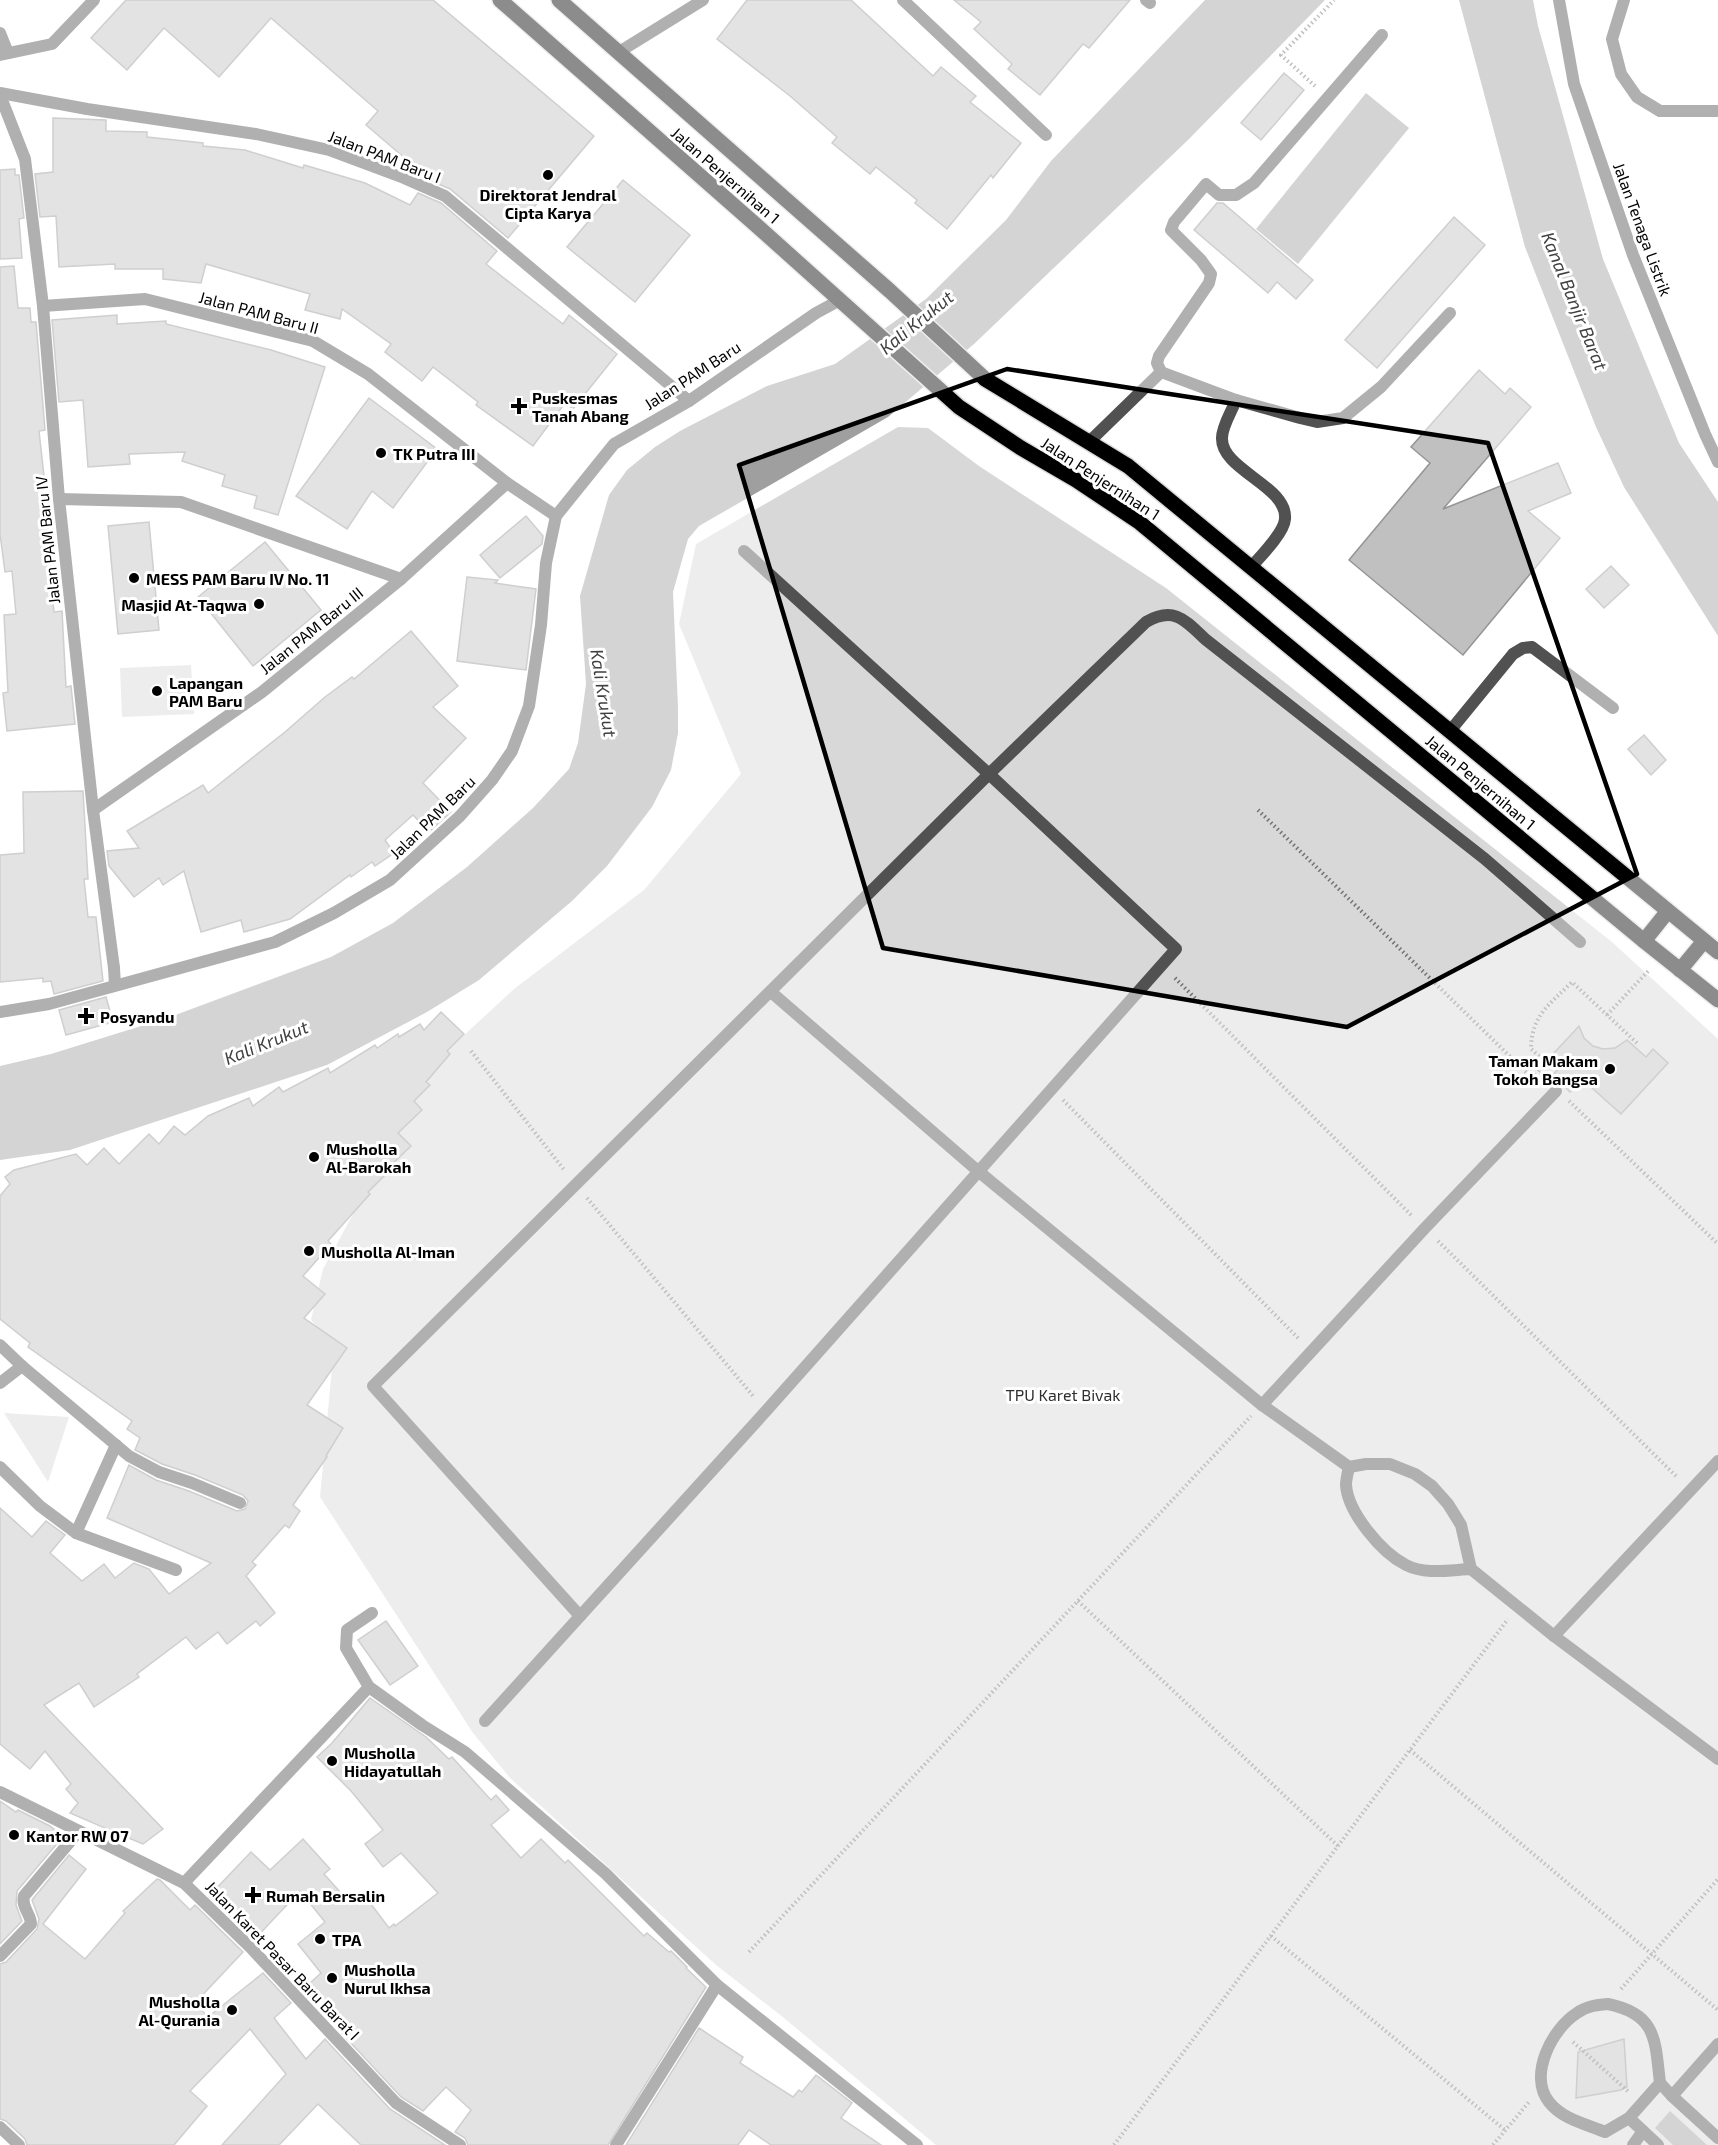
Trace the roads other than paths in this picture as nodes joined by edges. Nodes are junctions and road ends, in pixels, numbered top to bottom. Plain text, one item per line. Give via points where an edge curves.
1 (94, 0) edge
2 (500, 0) edge
3 (559, 0) edge
4 (703, 0) edge
5 (903, 0) edge
6 (1559, 0) edge
7 (1624, 0) edge
8 (0, 33) edge
9 (1382, 35) dead end
10 (619, 52) junction
11 (4, 54) edge
12 (0, 94) edge
13 (1718, 111) edge
14 (1046, 135) dead end
15 (840, 300) junction
16 (43, 306) junction
17 (1450, 313) dead end
18 (1161, 372) junction
19 (1236, 400) junction
20 (689, 401) junction
21 (1090, 441) junction
22 (1718, 462) edge
23 (507, 483) junction
24 (59, 499) junction
25 (556, 516) junction
26 (744, 551) dead end
27 (1251, 567) junction
28 (400, 579) junction
29 (1613, 708) dead end
30 (1450, 731) junction
31 (989, 774) junction
32 (93, 810) junction
33 (1668, 911) junction
34 (1644, 941) junction
35 (1704, 941) junction
36 (1580, 942) dead end
37 (1718, 952) edge
38 (1680, 970) junction
39 (115, 985) junction
40 (771, 992) junction
41 (1718, 1000) edge
42 (0, 1011) edge
43 (1556, 1091) road end
44 (978, 1171) junction
45 (0, 1345) edge
46 (22, 1366) junction
47 (0, 1383) edge
48 (1262, 1405) junction
49 (116, 1445) junction
50 (1718, 1461) edge
51 (0, 1467) edge
52 (1349, 1467) junction
53 (240, 1503) dead end
54 (76, 1533) junction
55 (1471, 1569) junction
56 (176, 1570) dead end
57 (372, 1613) dead end
58 (580, 1616) junction
59 (1554, 1636) junction
60 (369, 1687) junction
61 (485, 1721) dead end
62 (1718, 1759) edge
63 (0, 1792) edge
64 (79, 1831) junction
65 (184, 1883) junction
66 (0, 1956) edge
67 (717, 1985) junction
68 (1716, 2051) edge
69 (1660, 2082) junction
70 (1672, 2096) junction
71 (1629, 2118) junction
72 (0, 2127) edge
73 (1643, 2131) junction
74 (1718, 2138) edge
75 (19, 2145) edge
76 (460, 2145) edge
77 (616, 2145) edge
78 (917, 2145) edge
79 (1632, 2145) edge
80 (1658, 2145) edge

1 - 11 street via 52,44
2 - 15 main road, Jalan Penjernihan 1
3 - 10 main road, Jalan Penjernihan 1
4 - 10 street
5 - 14 street
6 - 22 street, Jalan Tenaga Listrik via 1574,84 1633,255
7 - 13 street via 1612,39 1621,74 1637,97 1660,111
8 - 11 street
9 - 18 street via 1254,183 1236,195 1219,195 1206,184 1174,222 1171,230 1211,274 1209,283 1159,356
10 - 21 main road, Jalan Penjernihan 1 via 985,379
12 - 16 street, Jalan PAM Baru IV via 25,159
12 - 20 street, Jalan PAM Baru I via 256,134 329,150 445,196
15 - 20 street, Jalan PAM Baru
15 - 34 main road, Jalan Penjernihan 1 via 959,407 1139,522
16 - 23 street, Jalan PAM Baru II via 145,299 313,341 368,374
16 - 24 street, Jalan PAM Baru IV
17 - 19 street via 1381,387 1343,418 1317,422
18 - 19 street
18 - 21 street
19 - 27 street via 1222,436 1223,446 1228,456 1274,496 1286,518 1282,530
20 - 25 street, Jalan PAM Baru via 614,444
21 - 27 main road, Jalan Penjernihan 1 via 1128,466
23 - 25 street, Jalan PAM Baru II
23 - 28 street, Jalan PAM Baru III
24 - 28 street, Jalan PAM Baru III via 181,502
24 - 32 street, Jalan PAM Baru IV
25 - 39 street, Jalan PAM Baru via 546,563 529,706 512,751 460,816 390,880 275,942
26 - 31 street
27 - 30 main road, Jalan Penjernihan 1
28 - 32 street, Jalan PAM Baru III via 261,692
29 - 30 street via 1532,647 1523,648 1513,654
30 - 33 main road, Jalan Penjernihan 1
31 - 36 street via 1146,622 1169,614 1183,618 1485,859
31 - 40 street
31 - 44 street via 1176,949
32 - 39 street, Jalan PAM Baru IV
33 - 34 main road
33 - 35 main road, Jalan Penjernihan 1
34 - 38 main road, Jalan Penjernihan 1
35 - 37 main road, Jalan Penjernihan 1
35 - 38 main road
38 - 41 main road, Jalan Penjernihan 1
39 - 42 street, Jalan PAM Baru via 49,1004
40 - 44 street
40 - 58 street via 373,1386
43 - 48 street
44 - 48 street
44 - 58 street
45 - 46 street
46 - 47 street
46 - 49 street
48 - 52 street
49 - 53 street via 159,1472
49 - 54 street
50 - 59 street
51 - 54 street via 40,1506
52 - 55 street via 1390,1464 1432,1486 1461,1525
52 - 55 street via 1346,1486 1354,1507 1365,1529 1383,1548 1407,1566 1432,1571
54 - 56 street
55 - 59 street
57 - 60 street via 347,1630 345,1640
58 - 61 street
59 - 62 street
60 - 65 street
60 - 67 street via 465,1752 606,1874
63 - 64 street, Jalan Karet Pasar Baru Barat I
64 - 65 street, Jalan Karet Pasar Baru Barat I
64 - 66 street via 24,1896 31,1924
65 - 76 street, Jalan Karet Pasar Baru Barat I via 251,1948 396,2103
67 - 77 street
67 - 78 street
68 - 70 street
69 - 70 street
69 - 71 street
69 - 71 street via 1650,2028 1624,2007 1591,2006 1576,2013 1559,2030 1542,2061 1541,2088 1548,2102 1562,2115 1605,2132
70 - 74 street
71 - 73 street
72 - 75 street
73 - 79 street
73 - 80 street

